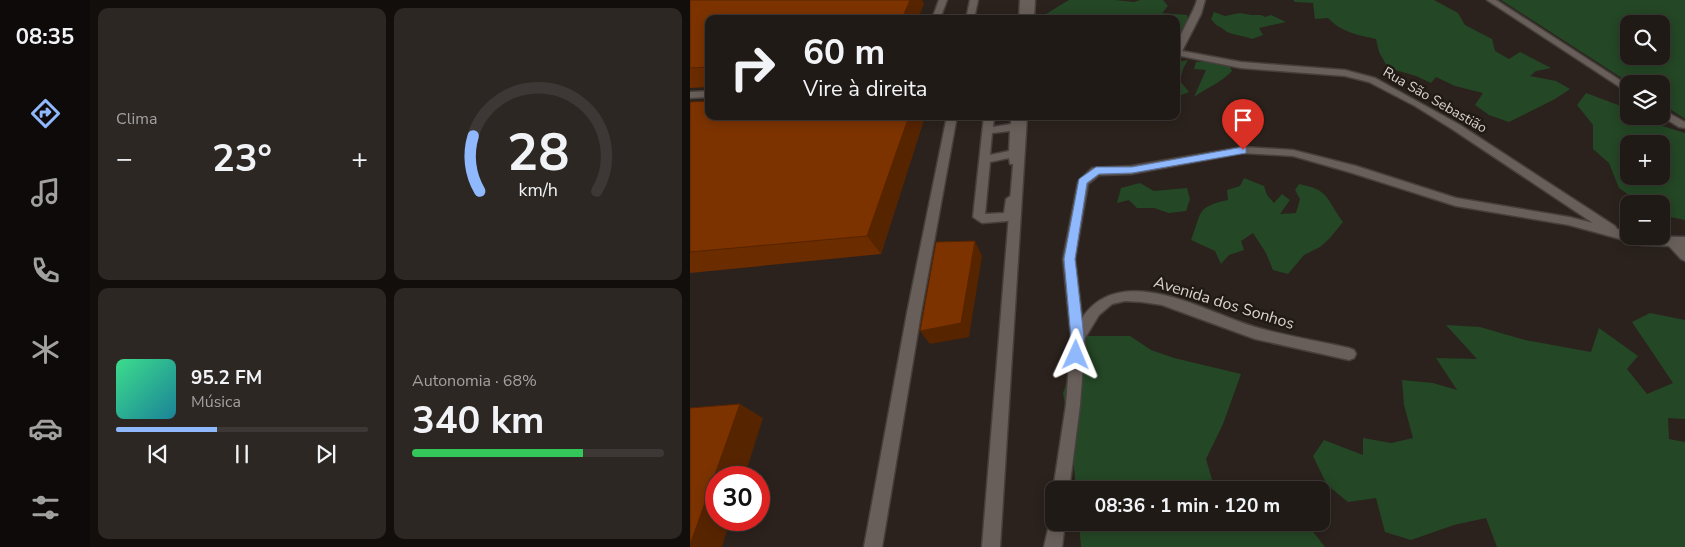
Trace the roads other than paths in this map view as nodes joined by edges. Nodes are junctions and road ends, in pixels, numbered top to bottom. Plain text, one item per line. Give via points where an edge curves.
1 (943, 0) edge
2 (974, 0) edge
3 (1024, 0) edge
4 (1031, 0) edge
5 (1201, 0) edge
6 (1491, 0) edge
7 (937, 15) edge
8 (971, 15) edge
9 (1023, 15) edge
10 (1030, 15) edge
11 (1180, 46) edge
12 (1180, 53) edge
13 (1620, 84) edge
14 (705, 94) edge
15 (690, 95) edge
16 (1670, 118) edge
17 (951, 120) edge
18 (988, 120) edge
19 (1018, 120) edge
20 (1683, 126) dead end
21 (987, 131) junction
22 (1014, 154) junction
23 (985, 159) junction
24 (1620, 233) edge
25 (1620, 235) edge
26 (1679, 242) edge
27 (1685, 256) edge
28 (1078, 338) junction
29 (1349, 354) dead end
30 (1062, 481) edge
31 (1056, 531) edge
32 (873, 547) edge
33 (991, 547) edge
34 (1054, 547) edge

1 - 7 street
2 - 8 street
3 - 9 street
4 - 10 street
5 - 11 street, Rua São Sebastião
6 - 13 street
12 - 24 street, Rua São Sebastião via 1241,65 1345,74 1372,80 1456,127
14 - 15 street
16 - 20 street
17 - 32 street
18 - 21 street
19 - 21 street
19 - 22 street
19 - 33 street
21 - 23 street
22 - 23 street
22 - 23 street via 1008,217 979,217
25 - 28 street via 1569,221 1456,202 1292,153 1243,150 1132,170 1096,170 1083,182 1069,259
26 - 27 street
28 - 29 street, Avenida dos Sonhos via 1092,312 1108,300 1126,296 1153,297 1256,334
28 - 30 street
31 - 34 street

